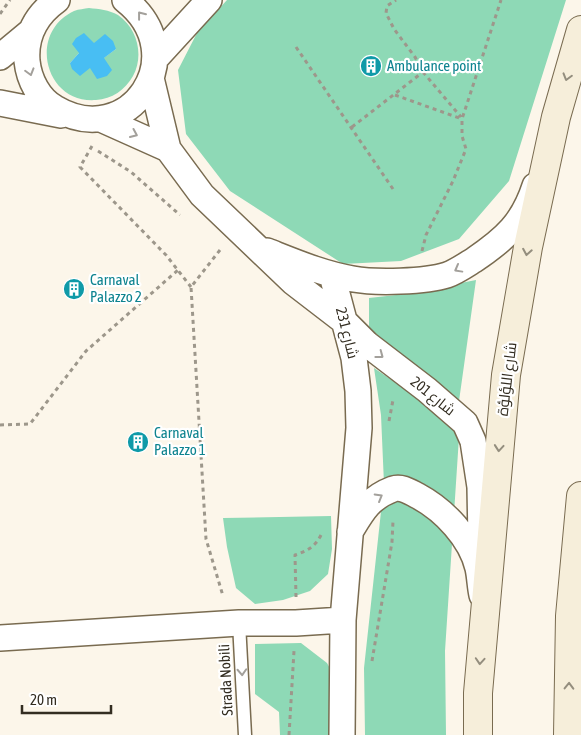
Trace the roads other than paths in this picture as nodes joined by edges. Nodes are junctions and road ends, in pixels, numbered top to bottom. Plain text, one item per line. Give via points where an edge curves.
1 (125, 0) edge
2 (209, 0) edge
3 (42, 11) edge
4 (581, 30) edge
5 (0, 57) edge
6 (153, 69) junction
7 (0, 103) edge
8 (67, 116) junction
9 (556, 117) junction
10 (101, 119) junction
11 (168, 149) junction
12 (254, 247) junction
13 (332, 275) junction
14 (345, 322) junction
15 (581, 496) edge
16 (349, 534) junction
17 (484, 612) junction
18 (343, 620) junction
19 (235, 623) junction
20 (0, 638) edge
21 (245, 735) edge
22 (342, 735) edge
23 (478, 735) edge
24 (568, 735) edge

6 -> 1 street, شارع 201 via 155,45 148,25 136,8
2 - 6 street
3 - 5 street
3 -> 8 street via 26,52 28,72 36,90 50,106
4 -> 9 main road, شارع اللؤلؤة
6 - 10 street via 143,93 132,106
6 - 11 street, شارع 201
7 - 8 street
8 - 10 street
9 -> 13 street, شارع 201 via 524,212 500,242 447,275 385,282
9 -> 17 main road, شارع اللؤلؤة via 528,247 506,375
10 -> 11 street, شارع 201
11 - 12 street, شارع 201 via 202,194
12 - 13 street, شارع 201
12 - 14 street, شارع 201
13 - 14 street, شارع 231
14 - 16 street, شارع 231 via 354,358 359,428
14 -> 17 street, شارع 201 via 366,344 465,423 473,440 480,487
24 -> 15 main road via 570,616
16 -> 17 street via 367,504 394,489 406,489 422,498 455,526 468,545 478,567
16 - 18 street, شارع 231
17 -> 23 main road, شارع اللؤلؤة
18 - 19 street
18 - 22 street, شارع 231
19 - 20 street
19 -> 21 lane, Strada Nobili

